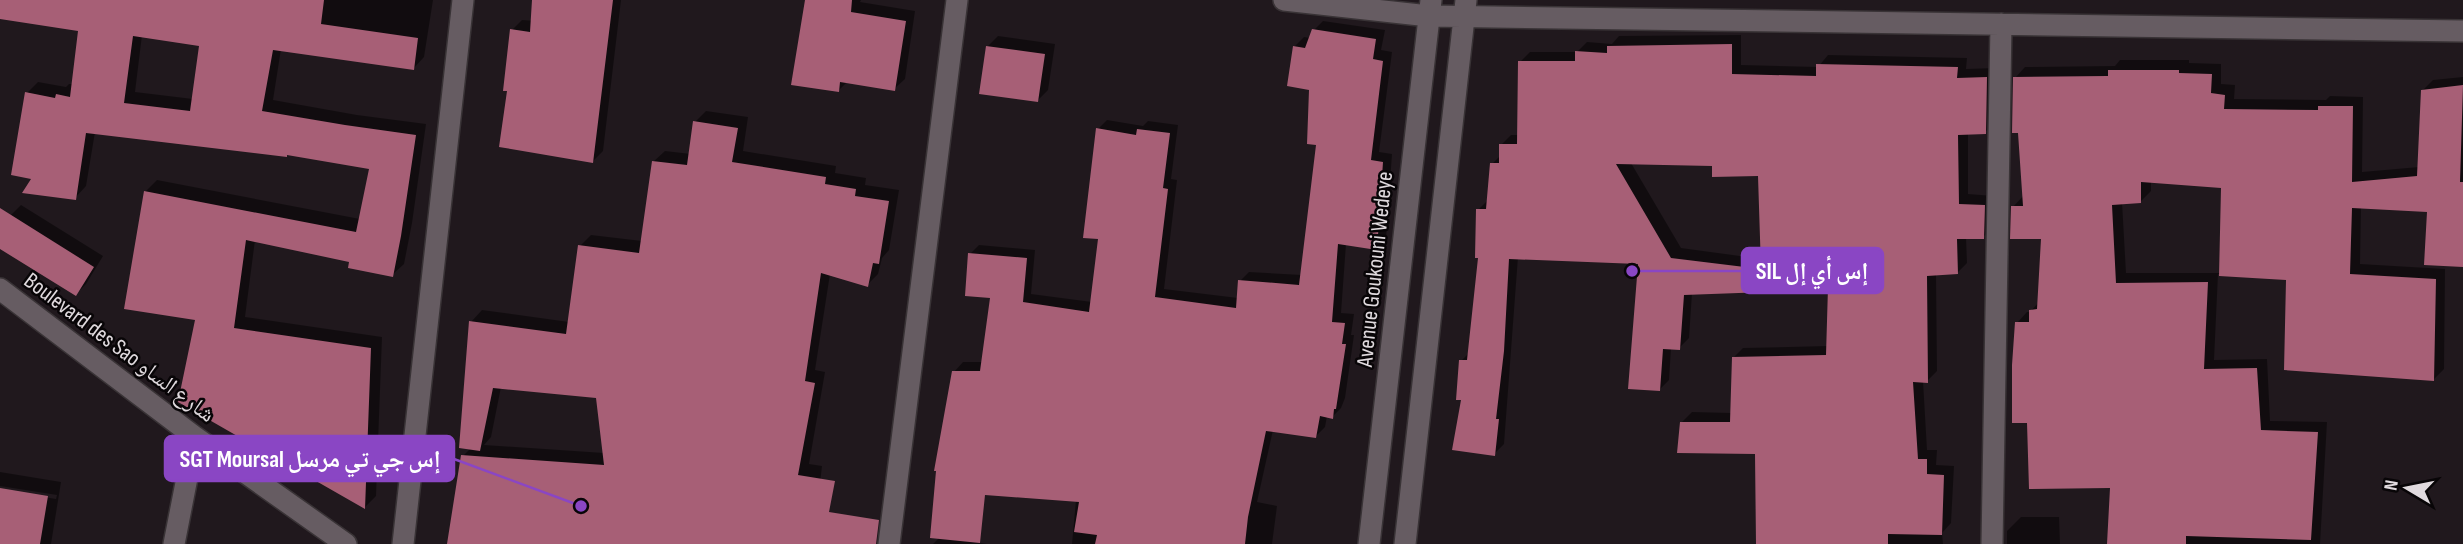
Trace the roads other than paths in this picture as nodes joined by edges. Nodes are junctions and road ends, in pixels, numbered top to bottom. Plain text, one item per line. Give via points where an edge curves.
1 (463, 0) edge
2 (957, 0) edge
3 (1283, 0) edge
4 (1430, 8) edge
5 (1465, 8) edge
6 (2001, 24) junction
7 (2463, 31) edge
8 (0, 289) edge
9 (195, 437) junction
10 (174, 544) edge
11 (346, 544) edge
12 (403, 544) edge
13 (889, 544) edge
14 (1369, 544) edge
15 (1405, 544) edge
16 (1992, 544) edge

1 - 12 street
2 - 13 street
3 - 4 street
4 - 5 street
4 - 14 street, Avenue Goukouni Wedeye
5 - 6 street
5 - 15 street
6 - 7 street
6 - 16 street
8 - 9 street, Boulevard des Sao شارع الساو
9 - 10 street
9 - 11 street, Boulevard des Sao شارع الساو

